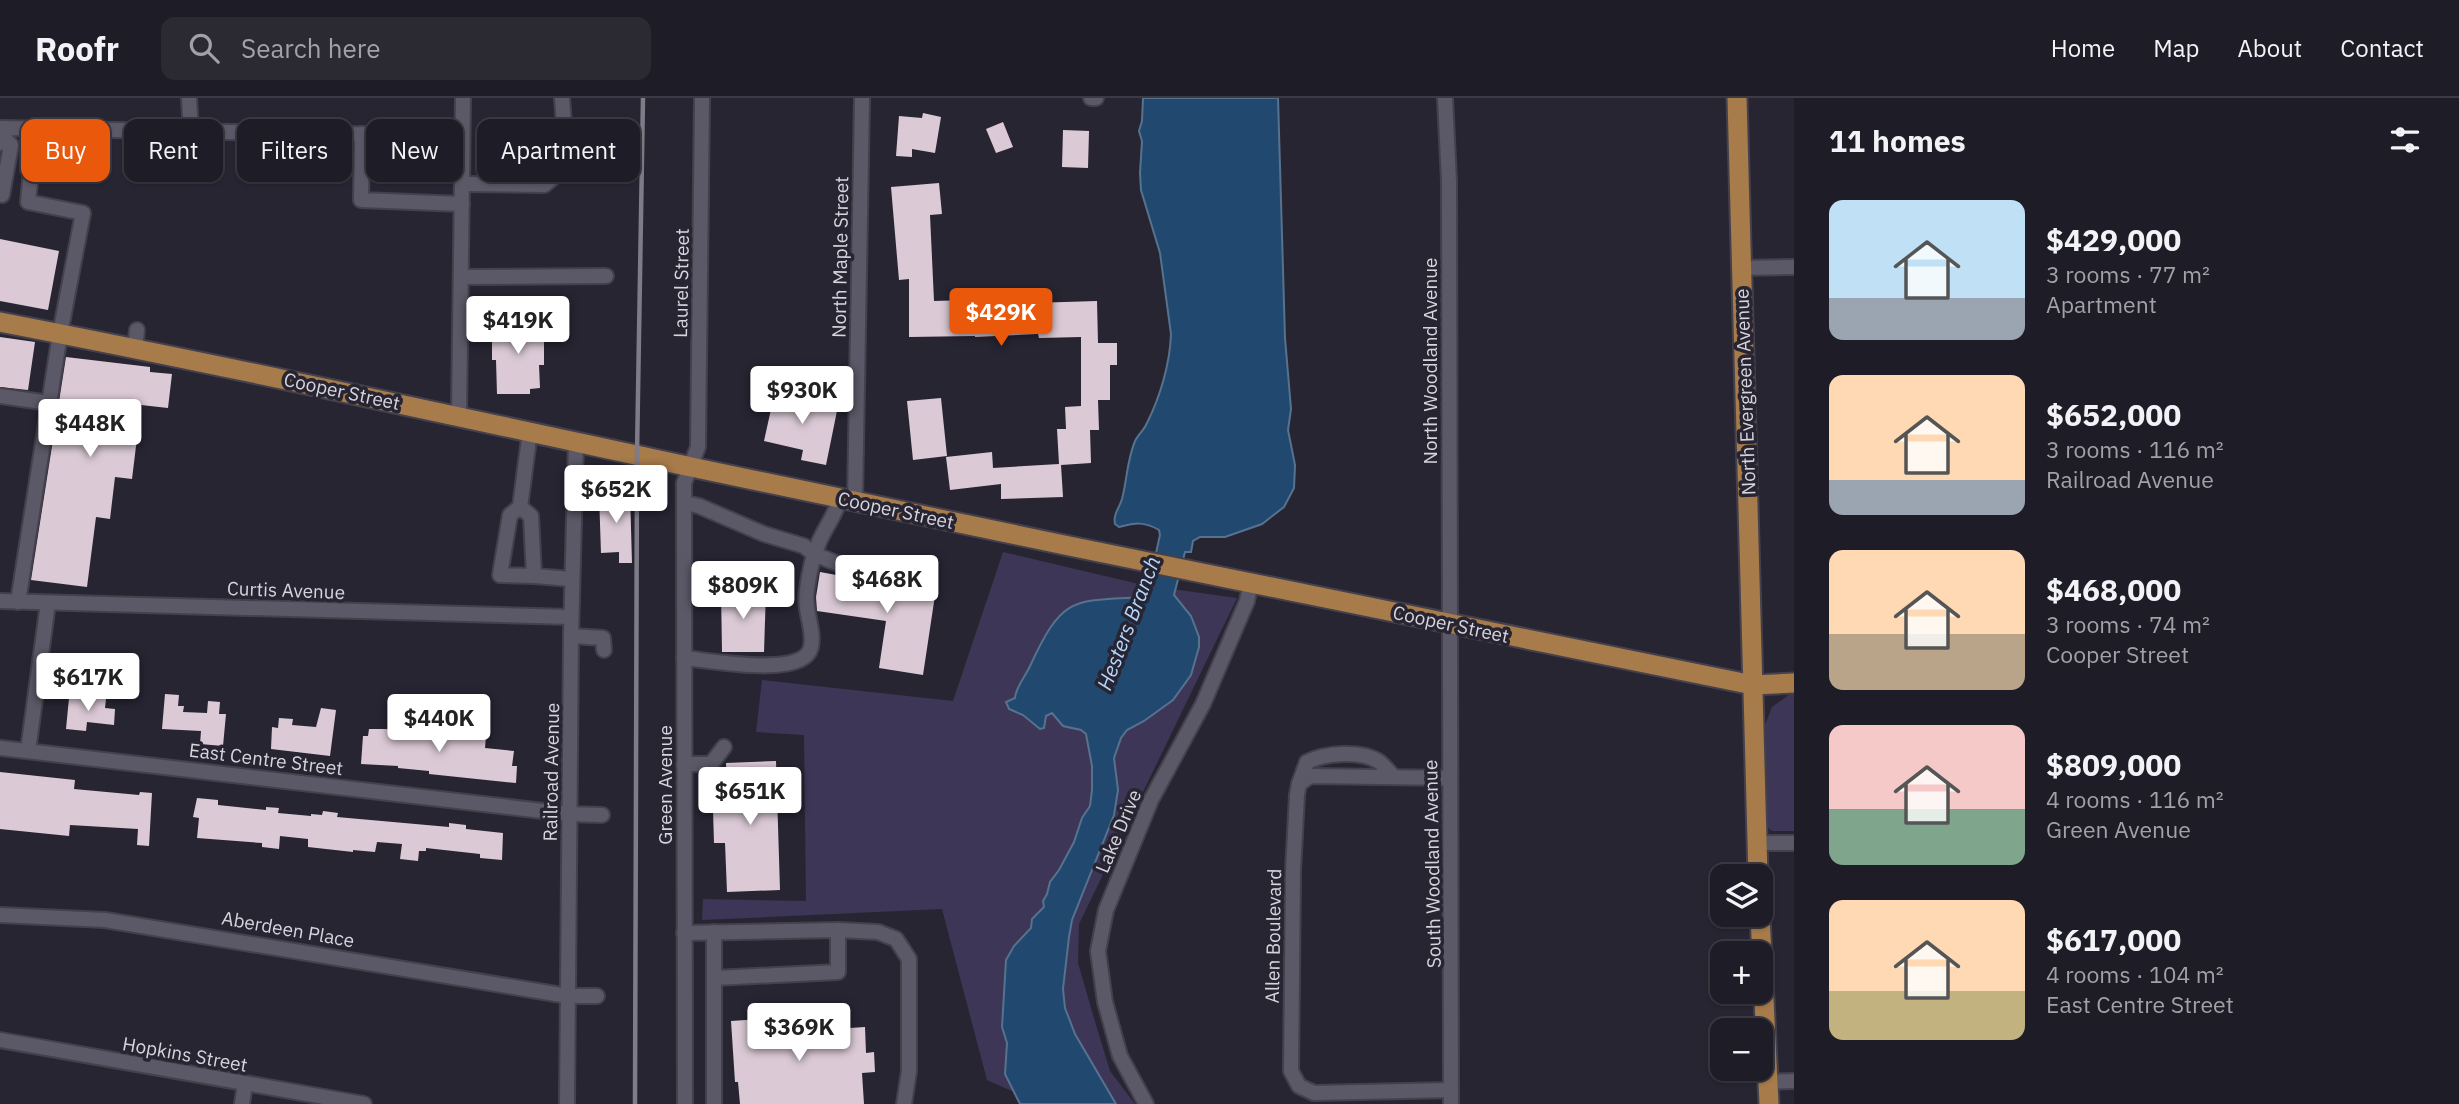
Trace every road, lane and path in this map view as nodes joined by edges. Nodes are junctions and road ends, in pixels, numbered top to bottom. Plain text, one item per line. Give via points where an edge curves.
1 (189, 98) edge
2 (463, 98) edge
3 (562, 98) edge
4 (702, 98) edge
5 (862, 98) edge
6 (1445, 98) edge
7 (1737, 98) edge
8 (190, 119) edge
9 (462, 119) edge
10 (564, 119) edge
11 (21, 132) edge
12 (223, 132) edge
13 (362, 134) junction
14 (366, 134) edge
15 (3, 135) edge
16 (0, 170) edge
17 (30, 182) edge
18 (548, 182) edge
19 (462, 184) joint
20 (1, 195) edge
21 (28, 202) junction
22 (462, 204) junction
23 (1794, 267) edge
24 (1741, 268) junction
25 (606, 276) dead end
26 (461, 277) junction
27 (0, 322) edge
28 (60, 334) junction
29 (0, 396) edge
30 (48, 403) junction
31 (458, 415) junction
32 (530, 431) junction
33 (576, 441) junction
34 (691, 467) junction
35 (847, 499) junction
36 (685, 503) junction
37 (520, 507) junction
38 (814, 554) junction
39 (534, 576) junction
40 (884, 577) dead end
41 (572, 579) junction
42 (1251, 582) junction
43 (0, 601) edge
44 (18, 602) junction
45 (48, 603) junction
46 (571, 617) junction
47 (1449, 624) junction
48 (571, 636) junction
49 (604, 650) dead end
50 (684, 658) junction
51 (1794, 683) edge
52 (1753, 685) junction
53 (724, 747) dead end
54 (0, 748) edge
55 (28, 751) junction
56 (684, 764) junction
57 (1394, 777) junction
58 (1450, 778) junction
59 (1299, 784) junction
60 (569, 814) junction
61 (601, 815) dead end
62 (1794, 842) edge
63 (1757, 844) junction
64 (1758, 864) edge
65 (0, 915) edge
66 (1761, 927) edge
67 (838, 930) junction
68 (714, 932) junction
69 (684, 933) junction
70 (715, 978) junction
71 (568, 996) junction
72 (597, 996) dead end
73 (0, 1040) edge
74 (1768, 1082) junction
75 (1794, 1082) edge
76 (245, 1084) junction
77 (1451, 1097) edge
78 (242, 1104) edge
79 (363, 1104) edge
80 (568, 1104) edge
81 (685, 1104) edge
82 (714, 1104) edge
83 (904, 1104) edge
84 (1146, 1104) edge
85 (1769, 1104) edge

1 - 8 street
2 - 9 street
3 - 10 street
4 - 34 street, Laurel Street via 698,446
5 - 35 street, North Maple Street
6 - 47 street, North Woodland Avenue
7 - 24 main road, North Evergreen Avenue
11 - 15 street
12 - 13 street
13 - 14 street
13 - 22 street via 361,200
15 - 16 street
15 - 20 street via 11,145
17 - 21 street
18 - 19 street
19 - 22 street
20 - 21 street
21 - 28 street via 83,213
22 - 26 street
23 - 24 street
24 - 52 main road, North Evergreen Avenue
25 - 26 street
26 - 31 street
27 - 28 main road, Cooper Street
28 - 30 street
28 - 31 main road, Cooper Street via 136,339
29 - 30 street
30 - 44 street
31 - 32 main road, Cooper Street
32 - 33 main road, Cooper Street
32 - 37 street
33 - 34 main road, Cooper Street
33 - 41 street, Railroad Avenue
34 - 35 main road, Cooper Street
34 - 36 street, Green Avenue via 684,483
35 - 38 street via 837,508
35 - 42 main road, Cooper Street
36 - 38 street via 804,546
36 - 50 street, Green Avenue
37 - 39 street via 531,516
37 - 39 street via 510,515 500,575
38 - 40 street
38 - 50 street via 805,608 812,643 804,659 776,667
39 - 41 street
41 - 46 street, Railroad Avenue
42 - 47 main road, Cooper Street
42 - 84 street, Lake Drive via 1203,704 1151,800 1102,927 1098,951 1111,1031
43 - 44 street, Curtis Avenue
44 - 45 street, Curtis Avenue
45 - 46 street, Curtis Avenue
45 - 55 street
46 - 48 street, Railroad Avenue
47 - 52 main road, Cooper Street
47 - 58 street, South Woodland Avenue
48 - 49 street via 603,638
48 - 60 street, Railroad Avenue
50 - 56 street, Green Avenue
51 - 52 main road, Cooper Street
52 - 63 main road, North Evergreen Avenue
53 - 56 street via 711,764
54 - 55 street, East Centre Street
55 - 60 street, East Centre Street
56 - 69 street, Green Avenue
57 - 58 street
57 - 59 street via 1310,776
57 - 59 street via 1377,761 1347,754 1319,756 1307,762
58 - 77 street, South Woodland Avenue
59 - 77 street, Allen Boulevard via 1293,871 1291,1070 1299,1086 1314,1093
60 - 61 street, East Centre Street
60 - 71 street, Railroad Avenue
62 - 63 street
63 - 64 main road, North Evergreen Avenue
65 - 71 street, Aberdeen Place via 105,920
66 - 74 main road
67 - 68 street
67 - 70 street via 838,972
67 - 83 street via 878,932 896,939 909,959
68 - 69 street
68 - 70 street
69 - 81 street, Green Avenue
70 - 82 street
71 - 72 street, Aberdeen Place
71 - 80 street, Railroad Avenue
73 - 76 street, Hopkins Street
74 - 75 street
74 - 85 main road
76 - 78 street
76 - 79 street, Hopkins Street

